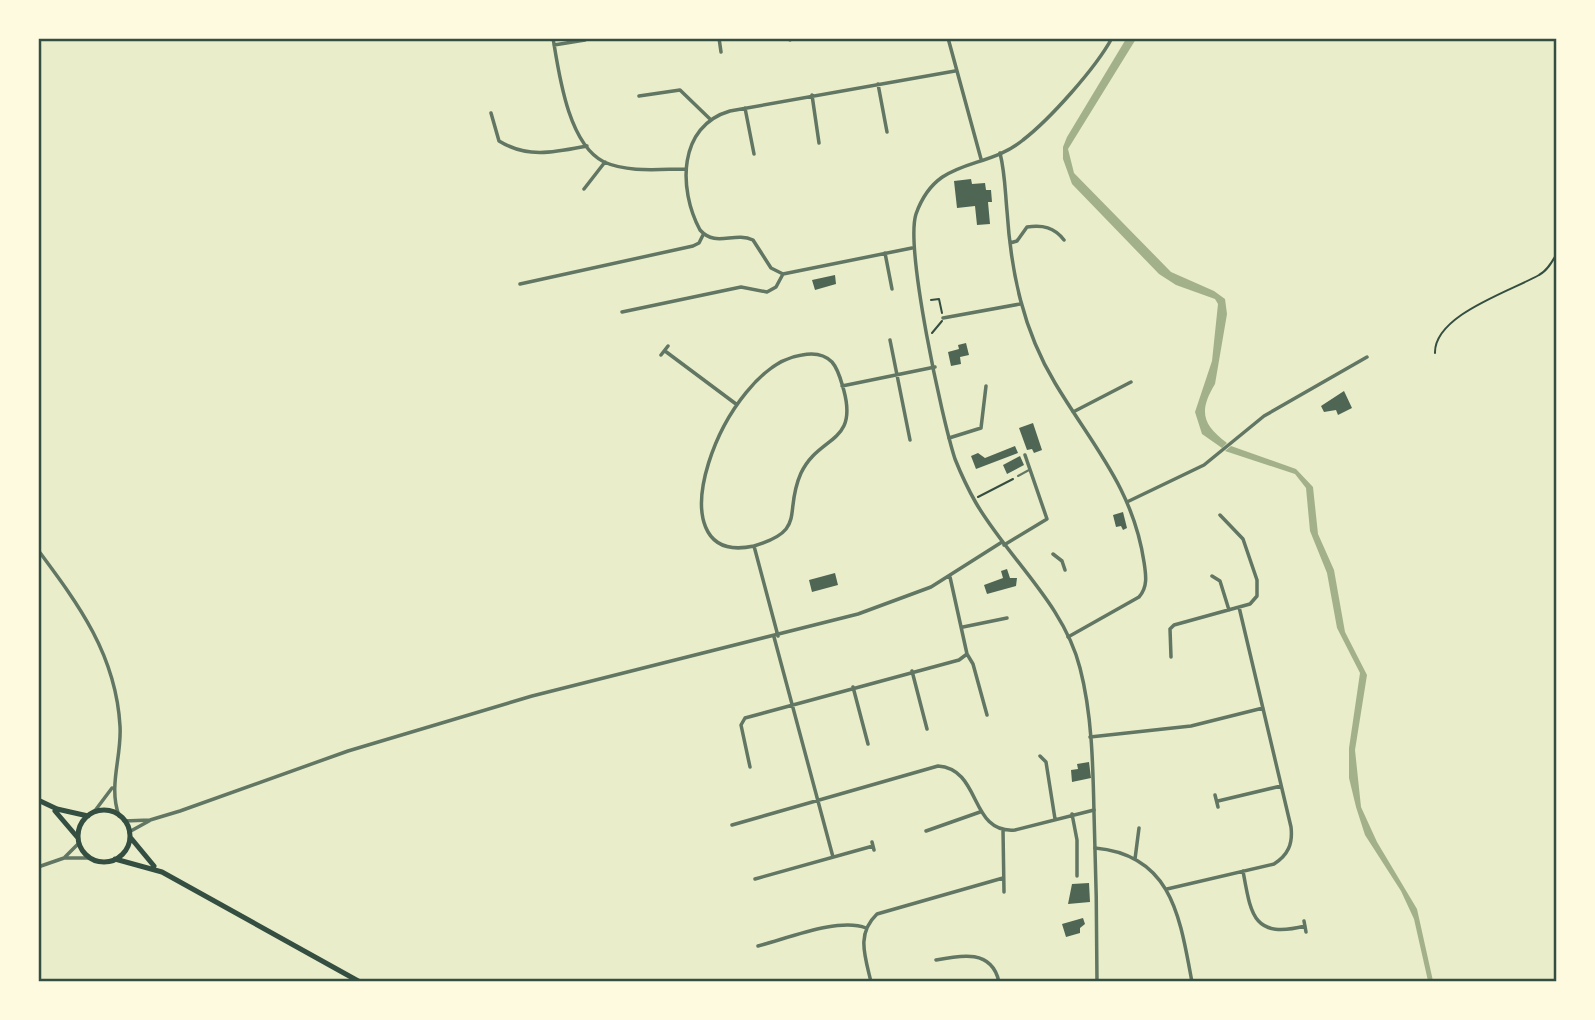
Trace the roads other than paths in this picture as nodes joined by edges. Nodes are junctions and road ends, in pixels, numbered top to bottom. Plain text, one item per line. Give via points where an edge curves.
1 (553, 38) edge
2 (719, 38) edge
3 (948, 38) edge
4 (1112, 38) edge
5 (585, 40) edge
6 (554, 45) junction
7 (721, 52) dead end
8 (955, 71) junction
9 (878, 84) junction
10 (811, 95) junction
11 (639, 96) dead end
12 (745, 107) junction
13 (491, 113) dead end
14 (710, 119) junction
15 (887, 132) dead end
16 (820, 143) dead end
17 (587, 146) junction
18 (1000, 153) junction
19 (754, 154) dead end
20 (981, 159) junction
21 (604, 162) junction
22 (686, 169) junction
23 (584, 189) dead end
24 (703, 235) junction
25 (1064, 240) dead end
26 (1010, 243) junction
27 (912, 248) junction
28 (885, 253) junction
29 (783, 274) junction
30 (520, 284) dead end
31 (892, 289) dead end
32 (1020, 304) junction
33 (622, 312) dead end
34 (943, 317) dead end
35 (890, 340) dead end
36 (668, 346) dead end
37 (1367, 357) dead end
38 (935, 368) junction
39 (896, 375) junction
40 (1131, 383) dead end
41 (842, 386) junction
42 (986, 386) dead end
43 (736, 404) junction
44 (1073, 412) junction
45 (949, 438) junction
46 (909, 440) dead end
47 (1025, 454) dead end
48 (1030, 469) junction
49 (1018, 476) road end
50 (1129, 501) junction
51 (1220, 515) dead end
52 (1003, 543) junction
53 (754, 546) junction
54 (38, 550) edge
55 (1053, 554) dead end
56 (1065, 570) dead end
57 (1212, 576) dead end
58 (950, 577) junction
59 (1239, 607) junction
60 (1229, 610) junction
61 (1007, 618) dead end
62 (962, 627) junction
63 (776, 636) junction
64 (1068, 637) junction
65 (967, 654) junction
66 (1171, 657) dead end
67 (912, 671) junction
68 (853, 687) junction
69 (792, 704) junction
70 (1263, 708) junction
71 (987, 715) dead end
72 (927, 729) dead end
73 (1090, 737) junction
74 (868, 744) dead end
75 (1040, 756) dead end
76 (750, 767) dead end
77 (114, 786) junction
78 (1281, 786) junction
79 (1215, 795) dead end
80 (38, 800) edge
81 (818, 800) junction
82 (1218, 801) junction
83 (47, 804) junction
84 (1218, 807) dead end
85 (1094, 810) junction
86 (981, 812) junction
87 (91, 814) junction
88 (1072, 814) junction
89 (122, 818) junction
90 (1055, 819) junction
91 (150, 820) junction
92 (732, 825) dead end
93 (1139, 827) dead end
94 (1003, 830) junction
95 (926, 831) dead end
96 (130, 834) junction
97 (79, 841) junction
98 (873, 846) dead end
99 (1095, 848) junction
100 (833, 857) junction
101 (64, 858) junction
102 (89, 858) junction
103 (115, 859) junction
104 (1135, 859) junction
105 (38, 867) edge
106 (162, 872) junction
107 (1243, 872) junction
108 (1077, 876) dead end
109 (1003, 878) junction
110 (755, 879) dead end
111 (1167, 889) junction
112 (1004, 892) dead end
113 (866, 928) junction
114 (1306, 932) dead end
115 (758, 946) dead end
116 (943, 958) junction
117 (936, 960) dead end
118 (945, 965) dead end
119 (360, 982) edge
120 (871, 982) edge
121 (999, 982) edge
122 (1097, 982) edge
123 (1192, 982) edge

1 - 6 street
2 - 7 street
3 - 8 street
4 - 18 street via 1096,63 1035,128
5 - 6 street
6 - 17 street via 569,110
8 - 9 street
8 - 20 street
9 - 10 street
9 - 15 street
10 - 12 street
10 - 16 street
11 - 14 street via 680,90
12 - 14 street
12 - 19 street
13 - 17 street via 499,142 525,153
14 - 22 street via 691,142
17 - 21 street
18 - 20 street
18 - 26 street via 1007,181
20 - 27 street via 949,171 933,185 916,214
21 - 22 street via 634,169
21 - 23 street
22 - 24 street
24 - 29 street via 716,240 753,240 771,268
24 - 30 street via 693,246
25 - 26 street via 1048,227 1037,226 1027,227
26 - 32 street
27 - 28 street
27 - 38 street
28 - 29 street
28 - 31 street
29 - 33 street via 771,291 741,287
32 - 34 street
32 - 44 street via 1038,349
35 - 39 street
36 - 43 street via 663,353
37 - 50 street via 1264,416 1194,470
38 - 39 street
38 - 45 street
39 - 41 street
39 - 46 street
40 - 44 street
41 - 43 street via 836,367 827,358 801,355 774,366
41 - 53 street via 848,417 844,431 806,466 787,530 777,539
42 - 45 street via 981,428
43 - 53 street via 707,464 701,510 706,528 721,544 733,549
44 - 50 street
45 - 52 street via 974,499
47 - 48 street
48 - 49 lane
48 - 52 street via 1046,522
50 - 64 street via 1142,550 1144,590 1132,602
51 - 59 street via 1243,539 1257,580 1255,600
52 - 58 street
52 - 64 street
53 - 63 street
54 - 77 street via 83,612 108,663 120,728
55 - 56 street
57 - 60 street via 1220,580
58 - 62 street
58 - 63 street via 880,607
59 - 60 street
59 - 70 street
60 - 66 street via 1174,625 1170,629
61 - 62 street
62 - 65 street
63 - 69 street
63 - 91 street via 497,706 348,751
64 - 73 street via 1081,675
65 - 67 street
65 - 71 street
67 - 68 street
67 - 72 street
68 - 69 street
68 - 74 street
69 - 76 street via 742,720
69 - 81 street
70 - 73 street via 1183,728
70 - 78 street
73 - 85 street
75 - 90 street via 1046,762
77 - 87 street
77 - 89 street
78 - 82 street
78 - 107 street via 1292,838 1288,850 1274,864
79 - 82 street
80 - 83 highway
81 - 86 street via 945,766 968,782
81 - 92 street
81 - 100 street
82 - 84 street
83 - 87 highway
83 - 97 highway
85 - 88 street
85 - 99 street
86 - 94 street
86 - 95 street
87 - 89 highway via 107,811
87 - 97 highway via 79,829
88 - 90 street
88 - 108 street
89 - 91 street
89 - 96 highway
90 - 94 street
91 - 96 street
93 - 104 street
94 - 109 street
96 - 103 highway via 127,848
96 - 106 highway
97 - 101 street
97 - 102 highway
98 - 100 street
99 - 104 street
99 - 122 street
100 - 110 street
101 - 102 street
101 - 105 street
102 - 103 highway
103 - 106 highway
104 - 111 street
106 - 119 highway
107 - 111 street
107 - 114 street via 1250,910 1258,922 1275,931 1305,924
109 - 112 street
109 - 113 street via 885,911
111 - 123 street via 1180,917
113 - 115 street via 839,925
113 - 120 street via 862,941
116 - 117 street
116 - 118 street
116 - 121 street via 978,956 995,969

